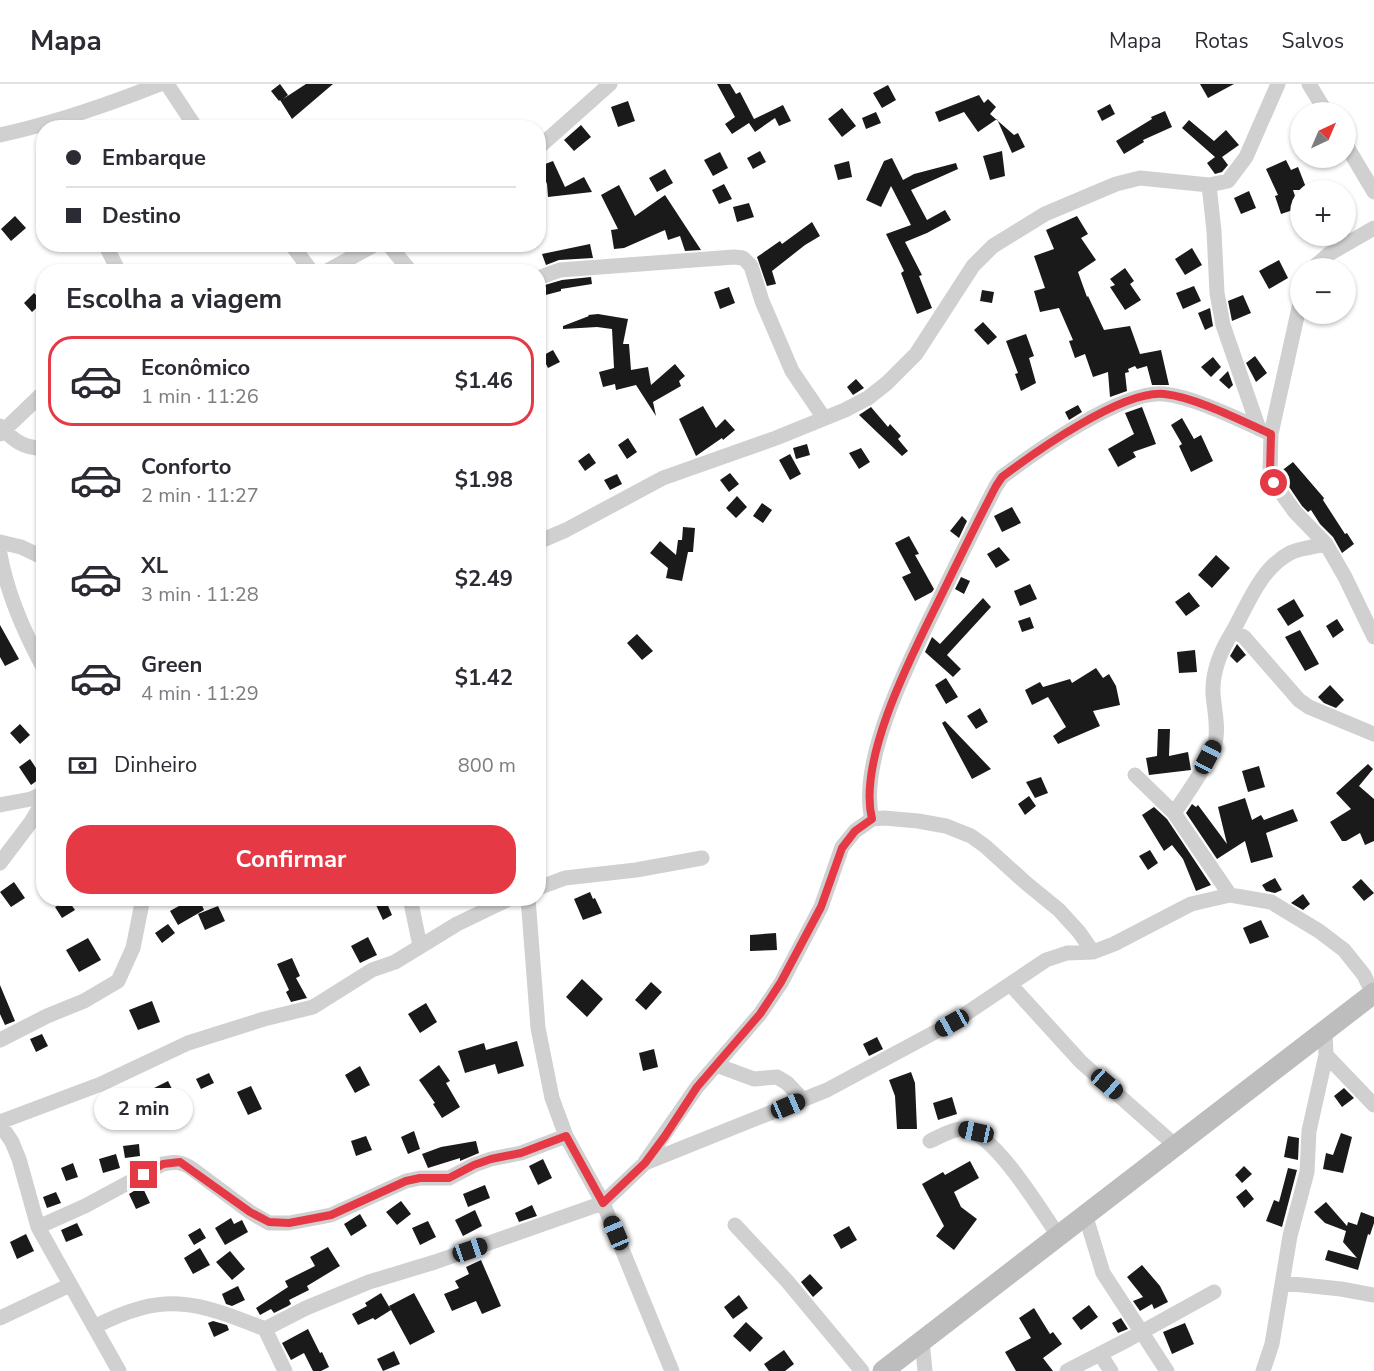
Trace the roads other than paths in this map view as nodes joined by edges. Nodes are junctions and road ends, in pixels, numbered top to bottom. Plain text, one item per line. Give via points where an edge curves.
1 (160, 84) edge
2 (167, 84) edge
3 (610, 84) edge
4 (1278, 84) edge
5 (1309, 84) edge
6 (1320, 102) edge
7 (62, 120) edge
8 (191, 120) edge
9 (36, 128) edge
10 (0, 135) edge
11 (546, 141) edge
12 (1356, 162) edge
13 (1209, 184) junction
14 (1374, 192) edge
15 (1374, 228) edge
16 (361, 252) edge
17 (395, 252) edge
18 (1324, 258) edge
19 (340, 264) edge
20 (404, 264) edge
21 (546, 275) edge
22 (1294, 324) edge
23 (36, 399) edge
24 (824, 418) junction
25 (1, 430) edge
26 (1265, 431) junction
27 (36, 449) edge
28 (546, 539) edge
29 (0, 542) edge
30 (1326, 544) junction
31 (0, 554) edge
32 (36, 554) edge
33 (1233, 631) junction
34 (1374, 637) edge
35 (36, 651) edge
36 (1374, 735) edge
37 (1135, 776) dead end
38 (36, 797) edge
39 (0, 805) edge
40 (1174, 813) junction
41 (36, 814) edge
42 (872, 819) junction
43 (702, 858) dead end
44 (0, 863) edge
45 (546, 885) edge
46 (1230, 895) junction
47 (141, 906) edge
48 (412, 906) edge
49 (494, 906) edge
50 (529, 906) edge
51 (420, 946) junction
52 (1093, 952) junction
53 (1010, 984) junction
54 (1374, 993) edge
55 (1325, 1031) junction
56 (0, 1040) edge
57 (1326, 1055) junction
58 (717, 1065) junction
59 (803, 1100) junction
60 (1374, 1105) edge
61 (0, 1123) edge
62 (566, 1136) junction
63 (930, 1141) dead end
64 (1177, 1147) junction
65 (645, 1163) junction
66 (603, 1203) junction
67 (1085, 1214) junction
68 (735, 1225) dead end
69 (38, 1227) junction
70 (1058, 1235) junction
71 (1283, 1283) junction
72 (70, 1285) junction
73 (1214, 1292) dead end
74 (1374, 1295) edge
75 (0, 1318) edge
76 (94, 1327) junction
77 (265, 1329) junction
78 (1142, 1331) junction
79 (922, 1340) junction
80 (1100, 1354) junction
81 (119, 1371) edge
82 (285, 1371) edge
83 (672, 1371) edge
84 (862, 1371) edge
85 (883, 1371) edge
86 (925, 1371) edge
87 (1067, 1371) edge
88 (1111, 1371) edge
89 (1167, 1371) edge
90 (1263, 1371) edge

1 - 7 street
2 - 8 street
3 - 11 street
4 - 13 street via 1246,157 1228,181
5 - 6 street
9 - 10 street
12 - 14 street
13 - 24 street via 1140,178 1075,201 1017,231 993,246 973,266 931,333 900,371 868,398
13 - 26 street via 1223,325
15 - 18 street
16 - 19 street
17 - 20 street
21 - 24 street via 560,270 743,258 751,266 792,370
22 - 26 street
23 - 25 street
24 - 28 street via 663,478
25 - 27 street via 17,443
26 - 30 street via 1274,483
26 - 42 street via 1192,401 1162,394 1118,404 1098,414 1002,477 930,618 891,706 869,791
29 - 32 street
30 - 33 street via 1291,553 1271,567
30 - 34 street
31 - 35 street via 15,605
33 - 36 street via 1244,637 1299,700
33 - 40 street via 1215,672 1214,746
37 - 40 street
38 - 39 street
40 - 46 street
41 - 44 street
42 - 52 street via 918,821 971,836 1059,910
42 - 58 street via 855,831 842,848 821,907 781,982 752,1026
43 - 45 street via 565,878
46 - 52 street via 1191,904
46 - 54 street via 1271,902 1319,931 1344,950
47 - 56 street via 133,948 118,981
48 - 51 street
49 - 51 street
50 - 62 street via 538,1028 552,1098
51 - 61 street via 313,1006 188,1043 101,1084
52 - 53 street via 1067,953 1046,960
53 - 59 street via 952,1023
53 - 64 street via 1081,1062
54 - 55 main road
55 - 57 street
55 - 64 main road
57 - 60 street
57 - 71 street via 1309,1131 1307,1172 1290,1236
58 - 59 street via 754,1079 777,1077
58 - 65 street via 686,1100
59 - 65 street
61 - 69 street via 19,1159
62 - 66 street
62 - 69 street via 474,1165 449,1178 406,1181 331,1215 289,1223 269,1222 190,1168 172,1162
63 - 70 street via 960,1129 976,1132 1002,1155
64 - 67 main road
65 - 66 street
66 - 77 street via 369,1282
66 - 83 street
67 - 70 main road
67 - 78 street via 1103,1273
68 - 84 street
69 - 72 street
70 - 79 main road
71 - 74 street
71 - 90 street
72 - 75 street
72 - 76 street
73 - 78 street
76 - 77 street via 120,1313 171,1302
76 - 81 street
77 - 82 street
78 - 80 street
78 - 89 street
79 - 85 main road
79 - 86 street
80 - 87 street
80 - 88 street

